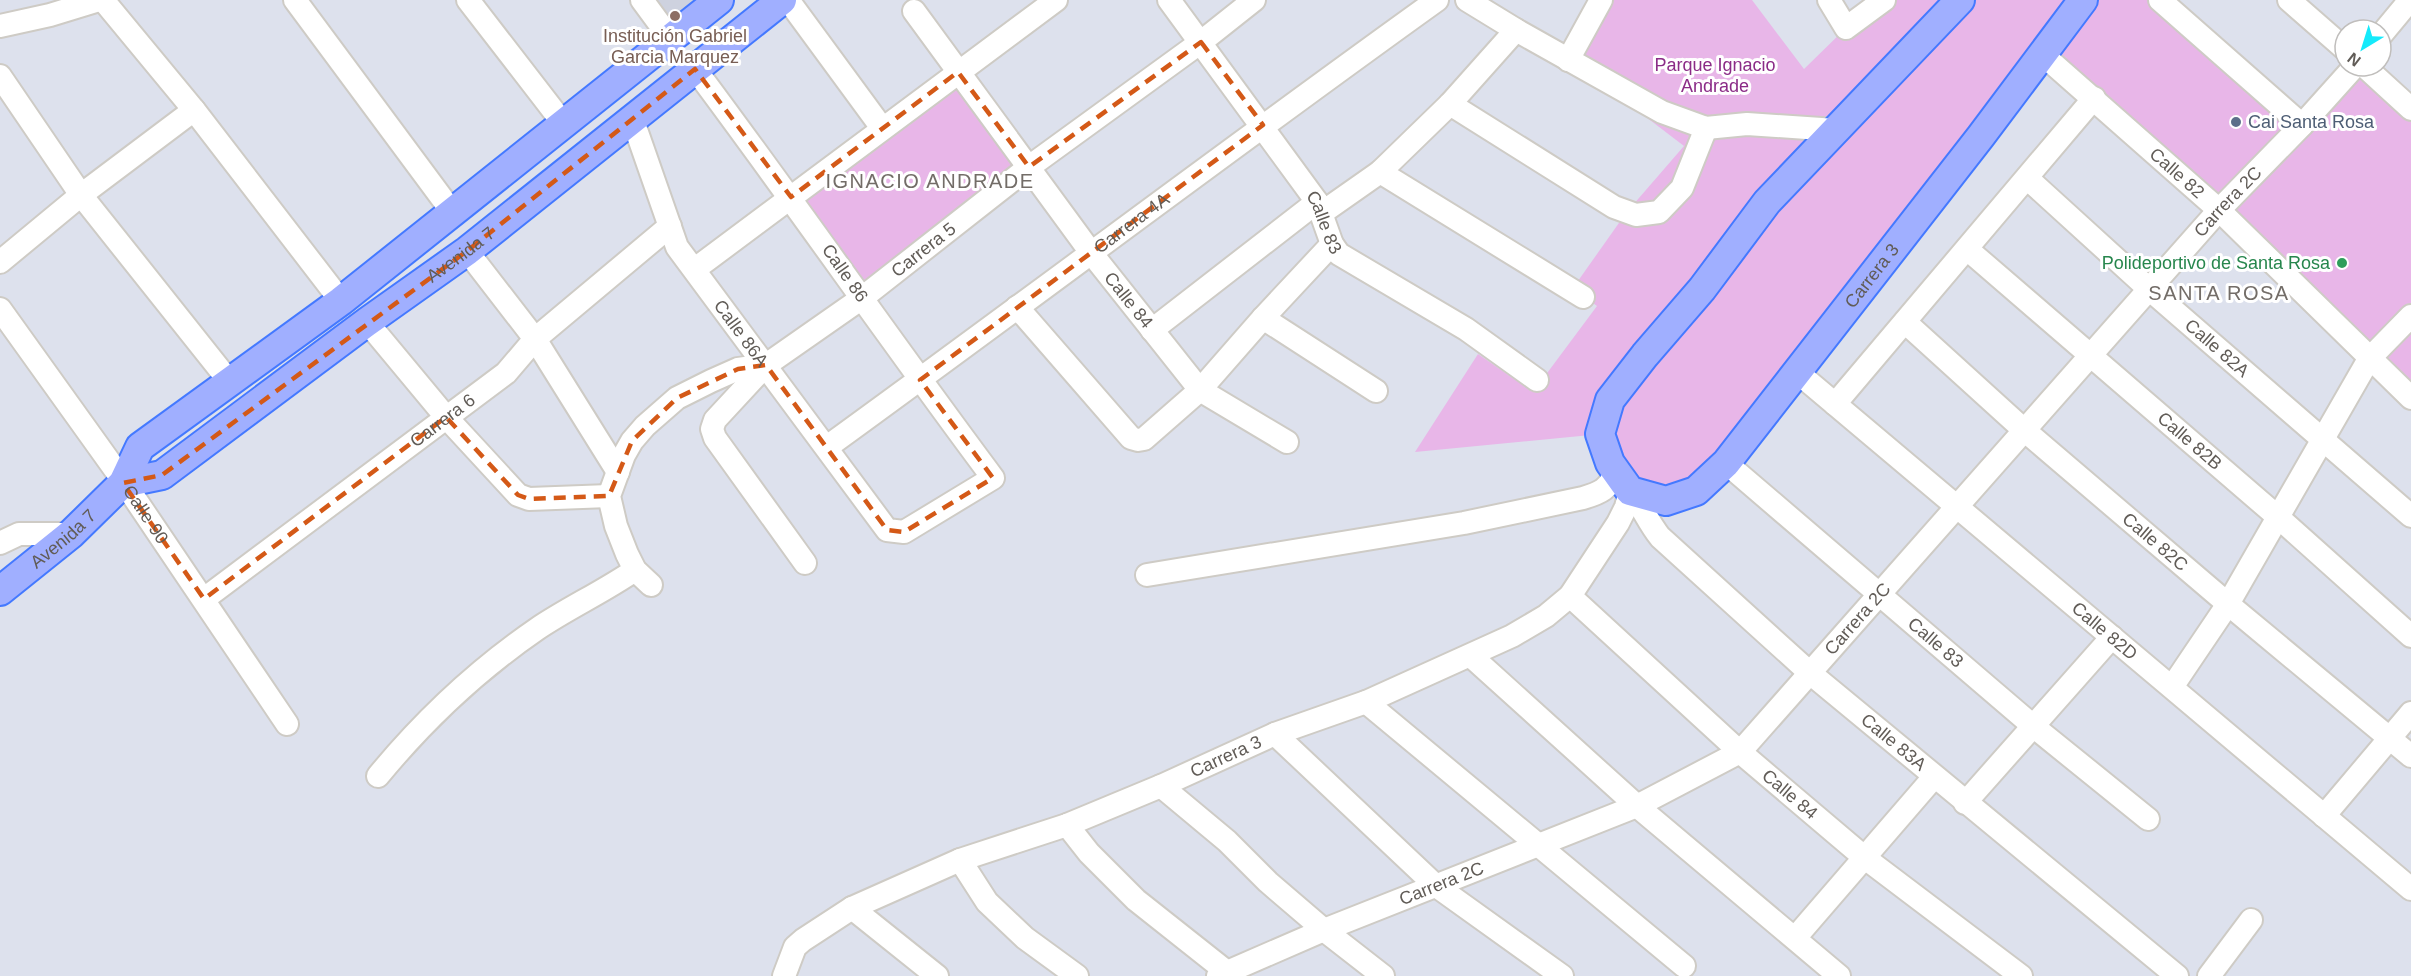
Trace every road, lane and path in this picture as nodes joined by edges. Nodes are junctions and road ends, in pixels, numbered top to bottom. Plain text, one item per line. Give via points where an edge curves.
1 (101, 0) edge
2 (295, 0) edge
3 (468, 0) edge
4 (642, 0) edge
5 (719, 0) edge
6 (782, 0) edge
7 (788, 0) edge
8 (1056, 0) edge
9 (1169, 0) edge
10 (1254, 0) edge
11 (1437, 0) edge
12 (1467, 0) edge
13 (1601, 0) edge
14 (1829, 0) edge
15 (1884, 0) edge
16 (2083, 0) edge
17 (2160, 0) edge
18 (2289, 0) edge
19 (2410, 0) edge
20 (1955, 2) edge
21 (48, 8) edge
22 (1031, 8) edge
23 (914, 11) dead end
24 (2393, 21) edge
25 (0, 26) edge
26 (1516, 30) junction
27 (670, 38) junction
28 (2333, 38) edge
29 (1201, 42) junction
30 (2042, 54) junction
31 (1568, 60) junction
32 (695, 69) junction
33 (958, 72) junction
34 (0, 76) edge
35 (2344, 78) edge
36 (2377, 78) edge
37 (2094, 98) junction
38 (1450, 104) junction
39 (2411, 109) edge
40 (194, 110) junction
41 (632, 118) junction
42 (563, 123) junction
43 (1263, 125) junction
44 (2302, 125) junction
45 (882, 128) junction
46 (1706, 129) junction
47 (1836, 130) junction
48 (1029, 167) junction
49 (1380, 172) junction
50 (2026, 178) junction
51 (81, 195) junction
52 (790, 197) junction
53 (1320, 207) junction
54 (2219, 210) junction
55 (453, 213) junction
56 (670, 226) junction
57 (1332, 244) junction
58 (1967, 249) junction
59 (468, 251) junction
60 (1092, 254) junction
61 (0, 262) edge
62 (695, 268) junction
63 (2149, 289) junction
64 (862, 297) junction
65 (1583, 297) dead end
66 (341, 300) junction
67 (1017, 307) junction
68 (0, 309) edge
69 (2411, 316) edge
70 (1263, 318) junction
71 (367, 322) junction
72 (1905, 322) junction
73 (1152, 330) junction
74 (535, 339) junction
75 (2091, 356) junction
76 (2369, 359) junction
77 (766, 365) junction
78 (1797, 372) junction
79 (920, 380) junction
80 (1537, 380) dead end
81 (229, 381) junction
82 (1200, 390) junction
83 (1376, 392) dead end
84 (2411, 398) edge
85 (1835, 404) junction
86 (446, 417) junction
87 (2024, 430) junction
88 (2324, 440) junction
89 (1287, 442) dead end
90 (827, 447) junction
91 (1726, 463) junction
92 (618, 472) junction
93 (1623, 481) junction
94 (123, 483) junction
95 (609, 496) junction
96 (1957, 507) junction
97 (2411, 516) edge
98 (2278, 517) junction
99 (887, 530) joint
100 (71, 534) junction
101 (0, 543) edge
102 (805, 563) dead end
103 (635, 570) junction
104 (1148, 575) dead end
105 (651, 585) dead end
106 (0, 591) edge
107 (1880, 594) junction
108 (1570, 596) junction
109 (204, 599) junction
110 (2228, 604) junction
111 (2411, 636) edge
112 (2112, 637) junction
113 (1471, 656) junction
114 (1810, 673) junction
115 (2172, 687) junction
116 (1366, 702) junction
117 (2411, 714) edge
118 (287, 724) dead end
119 (2033, 726) junction
120 (1275, 734) junction
121 (2389, 738) junction
122 (1740, 752) junction
123 (2411, 756) edge
124 (378, 776) dead end
125 (1934, 777) junction
126 (1161, 786) junction
127 (1965, 803) junction
128 (1637, 806) junction
129 (2324, 816) junction
130 (2148, 819) dead end
131 (1067, 825) junction
132 (1538, 845) junction
133 (1865, 858) junction
134 (960, 860) junction
135 (1435, 885) junction
136 (2411, 889) edge
137 (852, 908) junction
138 (2252, 920) dead end
139 (1324, 930) junction
140 (1795, 938) junction
141 (1684, 966) dead end
142 (1226, 975) edge
143 (784, 976) edge
144 (937, 976) edge
145 (1077, 976) edge
146 (1383, 976) edge
147 (1562, 976) edge
148 (1839, 976) edge
149 (2021, 976) edge
150 (2177, 976) edge
151 (2208, 976) edge

1 - 21 street
1 - 40 street
2 - 55 street
3 - 42 street
4 - 27 street
5 - 27 main road, Avenida 7
6 - 32 main road, Avenida 7
7 - 45 street
8 - 22 street
9 - 29 street, Calle 83
10 - 29 street, Carrera 5
11 - 43 street, Carrera 4A
12 - 26 street
13 - 31 street
14 - 15 street via 1846,28
16 - 30 main road, Carrera 3
17 - 44 street
18 - 28 street
19 - 24 street
20 - 47 main road
21 - 25 street
22 - 33 street
23 - 33 street, Calle 84
26 - 31 street
26 - 38 street
27 - 42 main road, Avenida 7
29 - 43 street, Calle 83
29 - 48 street, Carrera 5
30 - 37 street, Calle 82
30 - 78 main road, Carrera 3
31 - 46 street via 1662,112
32 - 41 main road, Avenida 7
32 - 52 street, Calle 86
33 - 45 street
33 - 48 street, Calle 84
34 - 51 street
35 - 44 street, Carrera 2C
36 - 39 street
37 - 50 street
37 - 54 street, Calle 82
38 - 46 street via 1614,207 1636,215 1659,212 1682,188
38 - 49 street
40 - 51 street
40 - 66 street
41 - 56 street, Calle 86A
41 - 59 main road, Avenida 7
42 - 55 main road, Avenida 7
43 - 53 street, Calle 83
43 - 60 street, Carrera 4A
44 - 54 street, Carrera 2C
45 - 52 street
46 - 47 street via 1747,124
47 - 93 main road via 1767,202 1702,289 1610,400 1600,434 1610,463
48 - 60 street, Calle 84
48 - 64 street, Carrera 5
49 - 53 street
49 - 65 street
50 - 58 street
50 - 63 street, Calle 82A
51 - 61 street
51 - 81 street
52 - 62 street
52 - 64 street, Calle 86
53 - 57 street, Calle 83
53 - 73 street
54 - 63 street, Carrera 2C
54 - 76 street, Calle 82
55 - 66 main road, Avenida 7
56 - 62 street, Calle 86A via 677,247
56 - 74 street, Carrera 6
57 - 70 street
57 - 80 street, Calle 83 via 1340,255 1466,329
58 - 72 street
58 - 75 street, Calle 82B
59 - 71 main road, Avenida 7
59 - 74 street
60 - 67 street, Carrera 4A
60 - 73 street, Calle 84
62 - 77 street, Calle 86A
63 - 75 street, Carrera 2C
63 - 88 street, Calle 82A
64 - 77 street, Carrera 5
64 - 79 street, Calle 86
66 - 81 main road, Avenida 7
67 - 79 street, Carrera 4A
67 - 82 street via 1131,438 1144,439
68 - 94 street, Calle 90
69 - 76 street
70 - 82 street
70 - 83 street
71 - 86 street
71 - 94 main road, Avenida 7 via 162,475
72 - 85 street
72 - 87 street, Calle 82C
73 - 82 street, Calle 84
74 - 86 street, Carrera 6 via 506,373
74 - 92 street
75 - 87 street, Carrera 2C
75 - 98 street, Calle 82B
76 - 84 street, Calle 82
76 - 88 street
77 - 90 street, Calle 86A
77 - 92 street, Carrera 5 via 738,369 677,398 632,441
77 - 102 street via 715,420 712,429
78 - 85 street, Calle 82D
78 - 91 main road, Carrera 3
79 - 90 street, Carrera 4A
79 - 99 street, Calle 86 via 993,478 904,532
81 - 94 main road, Avenida 7 via 140,447
82 - 89 street, Calle 84
85 - 96 street, Calle 82D
86 - 95 street via 518,495 529,499
86 - 109 street, Carrera 6
87 - 96 street, Carrera 2C
87 - 110 street, Calle 82C
88 - 97 street, Calle 82A
88 - 98 street
90 - 99 street, Calle 86A
91 - 93 main road, Carrera 3 via 1696,491 1666,501
91 - 107 street, Calle 83
92 - 95 street, Carrera 5
93 - 104 street via 1583,498 1464,523
93 - 108 street, Carrera 3 via 1626,507
93 - 114 street, Calle 83A via 1659,537
94 - 100 main road, Avenida 7
94 - 109 street, Calle 90
95 - 103 street via 616,526
96 - 107 street, Carrera 2C
96 - 112 street, Calle 82D
98 - 110 street
98 - 111 street, Calle 82B
100 - 101 street via 19,534
100 - 106 main road, Avenida 7
103 - 105 street
103 - 124 street via 538,628 480,671 424,723
107 - 114 street, Carrera 2C
107 - 119 street, Calle 83
108 - 113 street, Carrera 3 via 1546,616
108 - 122 street, Calle 84
109 - 118 street, Calle 90
110 - 115 street
110 - 121 street, Calle 82C
112 - 115 street, Calle 82D
112 - 119 street
113 - 116 street, Carrera 3
113 - 128 street
114 - 122 street, Carrera 2C
114 - 125 street, Calle 83A
115 - 129 street, Calle 82D
116 - 120 street, Carrera 3
116 - 132 street
117 - 121 street
119 - 127 street
119 - 130 street, Calle 83
120 - 126 street, Carrera 3
120 - 135 street
121 - 123 street, Calle 82C
121 - 129 street
122 - 128 street, Carrera 2C
122 - 133 street, Calle 84
125 - 127 street, Calle 83A
125 - 133 street
126 - 131 street, Carrera 3
126 - 139 street
127 - 150 street, Calle 83A
128 - 132 street, Carrera 2C
128 - 140 street
129 - 136 street, Calle 82D
131 - 134 street, Carrera 3
131 - 142 street via 1136,900
132 - 135 street, Carrera 2C
132 - 141 street
133 - 140 street
133 - 149 street, Calle 84
134 - 137 street, Carrera 3
134 - 145 street via 987,902 1025,938
135 - 139 street, Carrera 2C
135 - 147 street
137 - 143 street, Carrera 3 via 795,947
137 - 144 street
138 - 151 street
139 - 142 street, Carrera 2C
139 - 146 street
140 - 148 street

